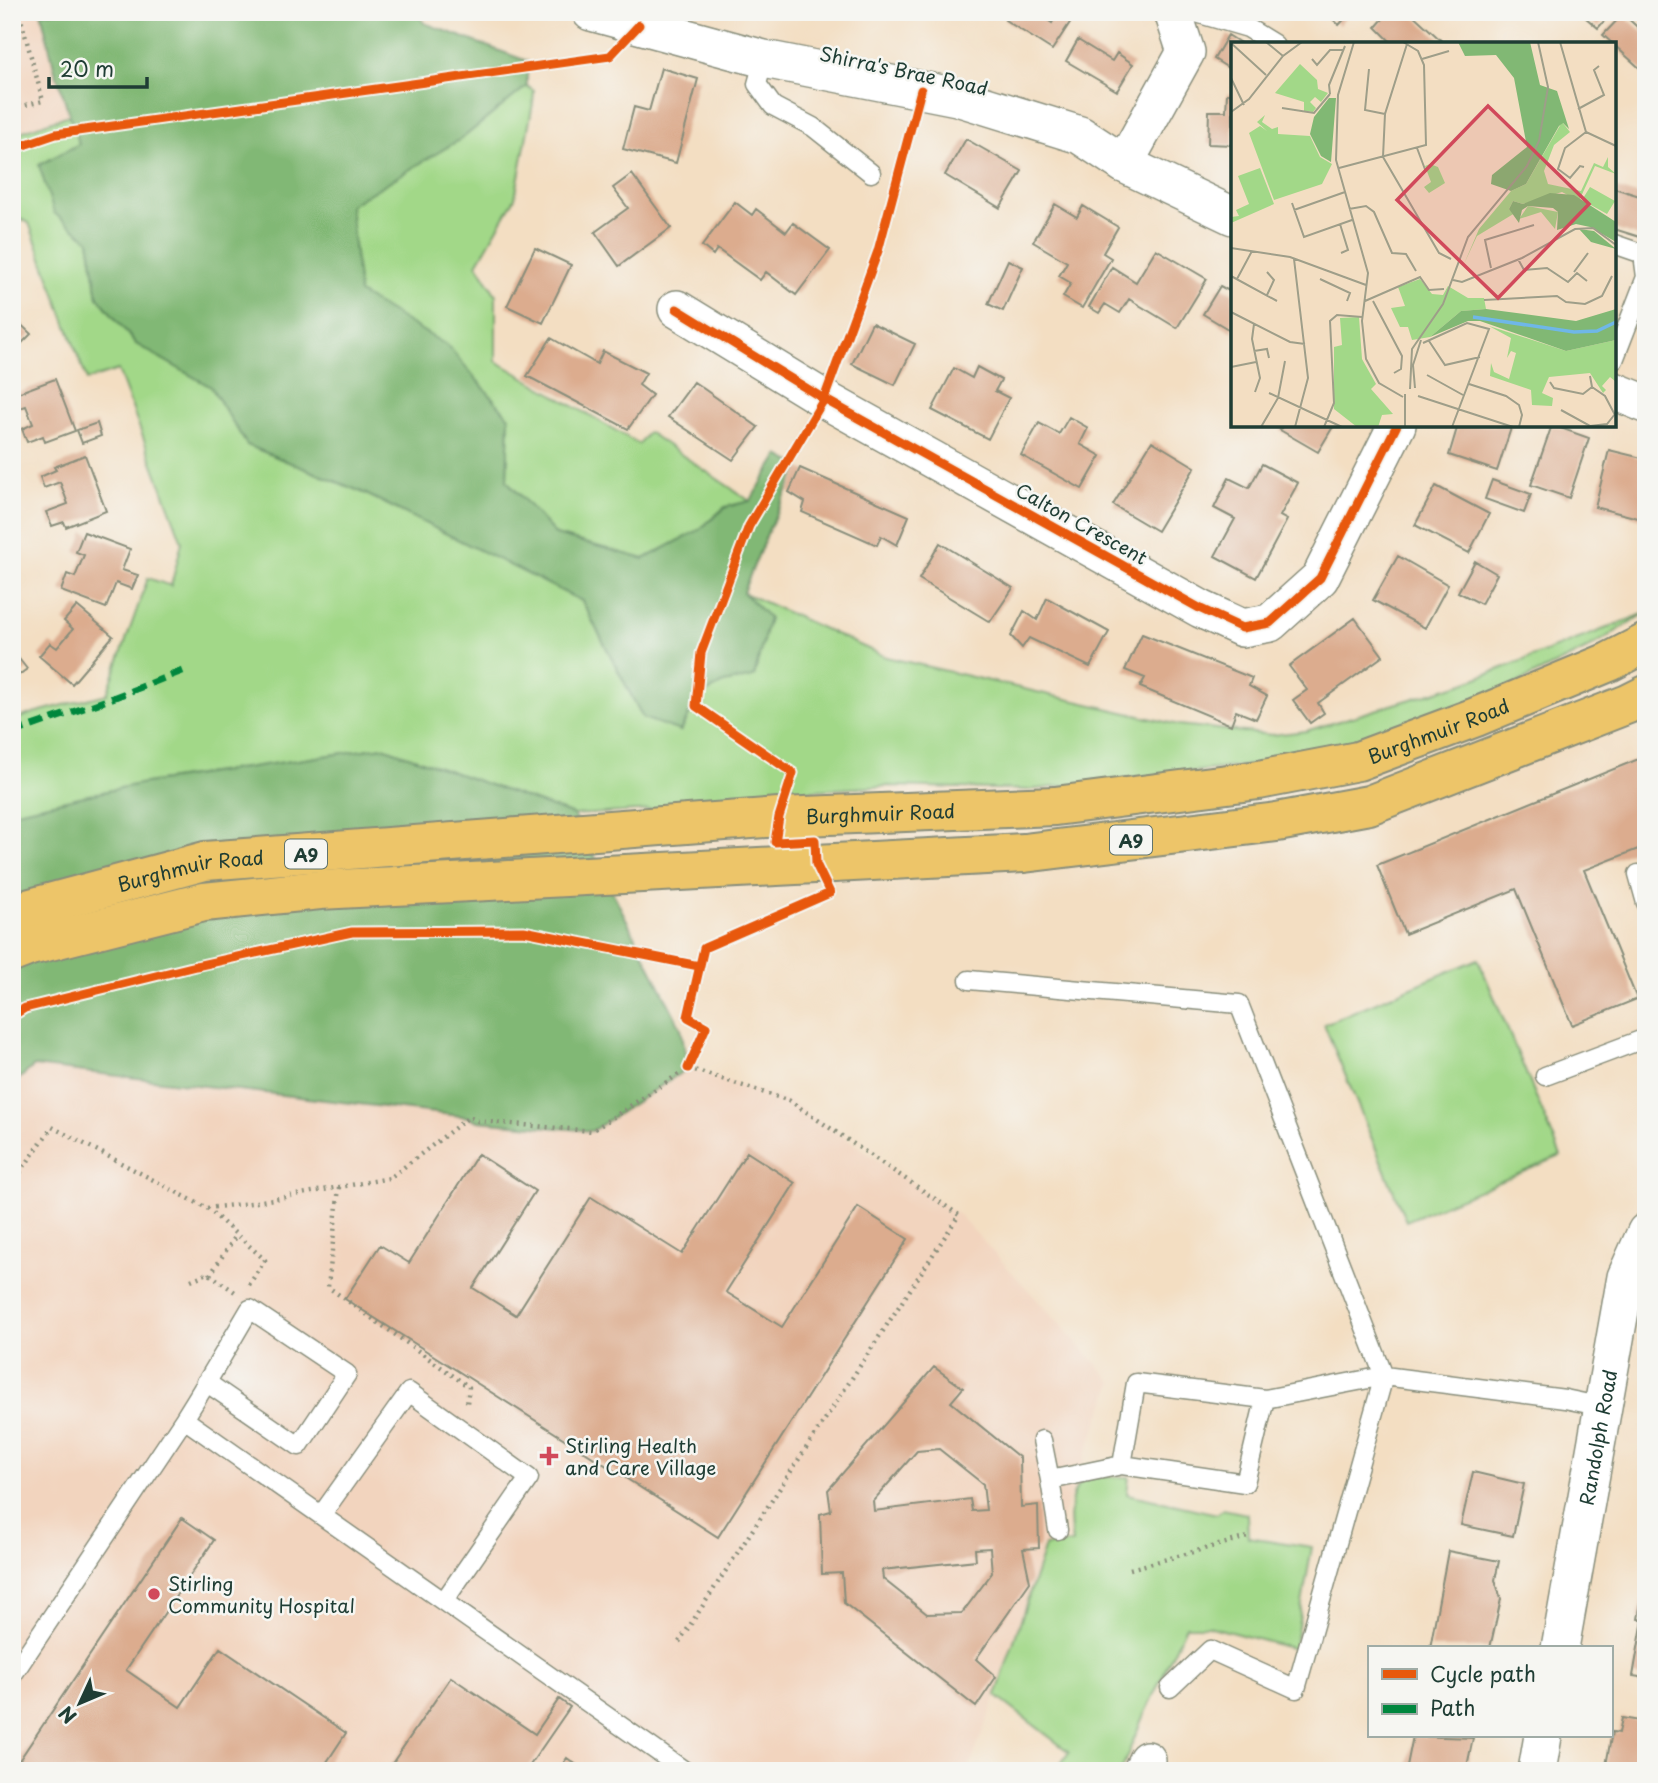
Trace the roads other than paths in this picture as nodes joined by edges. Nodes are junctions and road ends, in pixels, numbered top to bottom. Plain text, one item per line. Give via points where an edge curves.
1 (591, 12) edge
2 (1173, 12) edge
3 (1193, 12) edge
4 (1270, 42) edge
5 (764, 59) junction
6 (1124, 164) junction
7 (871, 173) dead end
8 (1231, 215) edge
9 (1616, 245) edge
10 (677, 309) dead end
11 (1616, 355) edge
12 (1616, 392) edge
13 (1646, 404) edge
14 (1396, 427) edge
15 (1646, 643) edge
16 (1646, 695) edge
17 (1638, 874) dead end
18 (1646, 902) edge
19 (12, 914) edge
20 (12, 953) edge
21 (968, 981) dead end
22 (1646, 1038) edge
23 (1545, 1076) dead end
24 (1646, 1232) edge
25 (1384, 1376) junction
26 (206, 1382) junction
27 (1265, 1399) junction
28 (1603, 1407) junction
29 (184, 1419) junction
30 (1042, 1440) dead end
31 (1122, 1465) junction
32 (1050, 1480) junction
33 (322, 1514) junction
34 (1058, 1530) dead end
35 (444, 1601) junction
36 (1560, 1646) edge
37 (12, 1676) edge
38 (1170, 1688) dead end
39 (1543, 1738) edge
40 (685, 1771) edge
41 (1536, 1771) edge

1 - 5 street, Shirra's Brae Road
2 - 6 street via 1186,52
3 - 4 lane via 1248,28
5 - 6 street, Shirra's Brae Road via 957,97 1080,135
5 - 7 lane via 757,84 774,106 813,127
6 - 8 street, Shirra's Brae Road
9 - 11 lane via 1643,254 1646,277
10 - 14 street, Calton Crescent via 824,399 1242,628 1270,623 1320,578
12 - 13 street
15 - 19 main road, Burghmuir Road / A9 via 1476,717 1358,761 1259,780 1055,806 779,817 205,861
16 - 20 main road, Burghmuir Road / A9 via 1369,805 1277,822 1024,853 320,890 204,902
17 - 18 lane
21 - 25 lane via 1239,1004
22 - 23 lane
24 - 28 street, Randolph Road via 1626,1277
25 - 27 lane
25 - 28 lane
25 - 38 lane via 1296,1689 1210,1650
26 - 26 lane via 246,1303 347,1374 299,1446
26 - 29 lane
27 - 31 lane via 1245,1483
27 - 31 lane via 1136,1383
28 - 36 street, Randolph Road
29 - 33 lane
29 - 37 lane
30 - 32 lane
31 - 32 lane
32 - 34 lane
33 - 35 lane
33 - 35 lane via 409,1392 529,1478
35 - 40 lane
39 - 41 street

